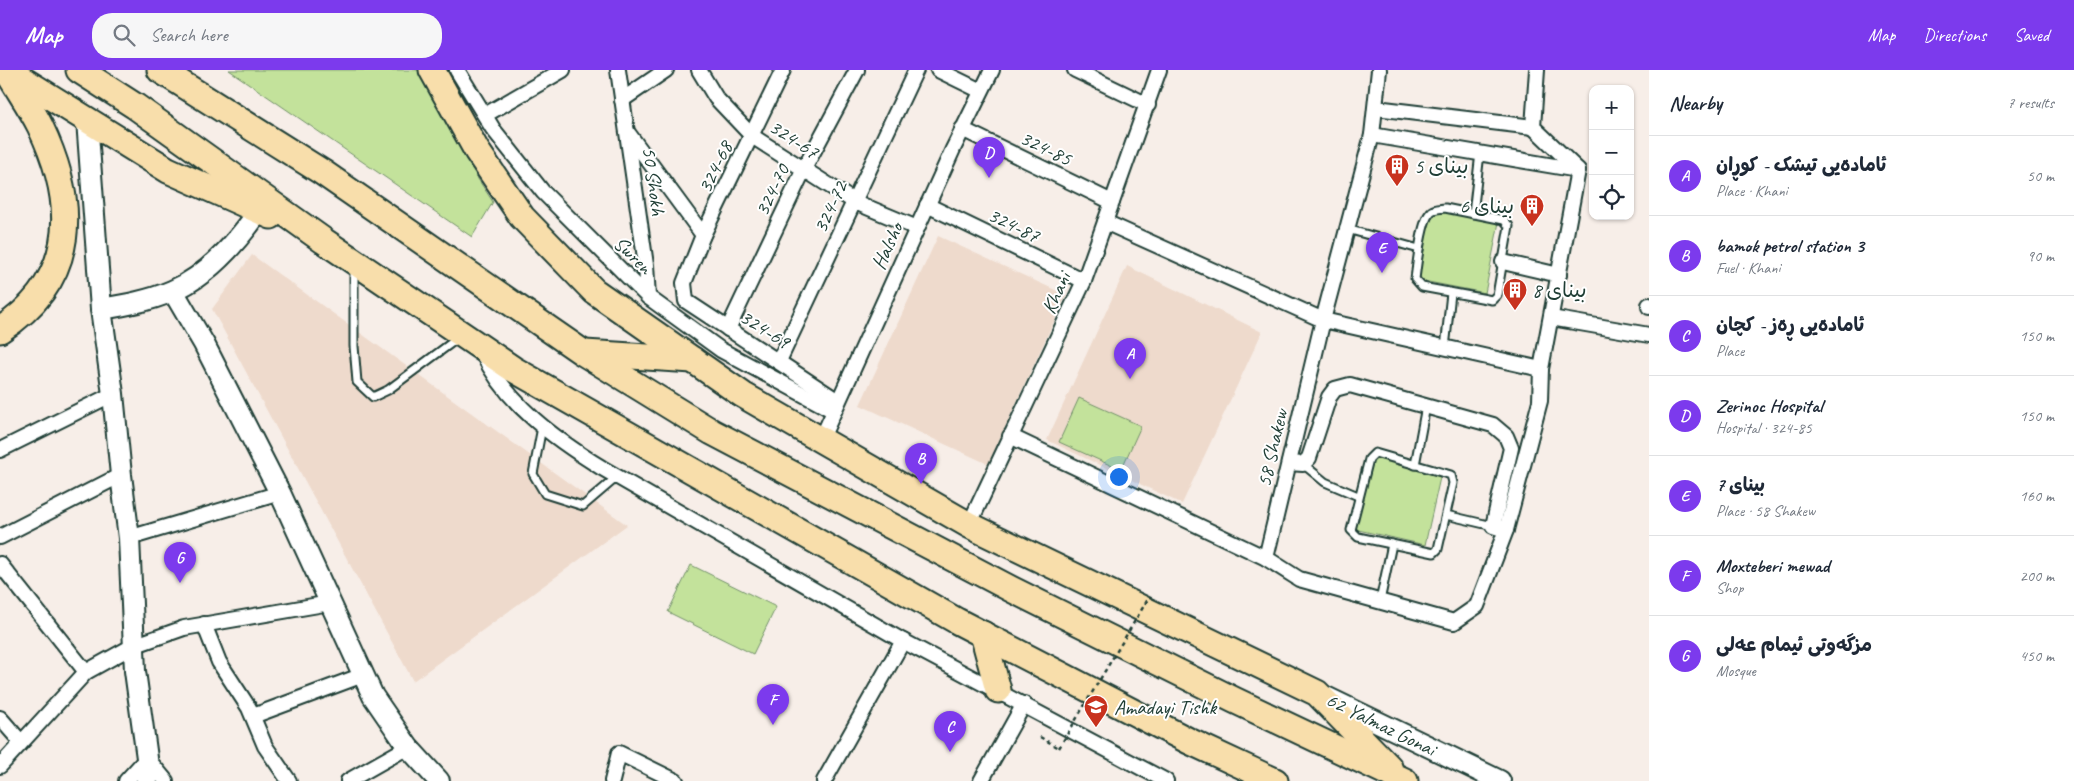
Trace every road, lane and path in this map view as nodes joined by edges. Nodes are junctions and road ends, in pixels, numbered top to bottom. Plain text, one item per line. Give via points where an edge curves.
1 (6, 70) edge
2 (79, 70) edge
3 (160, 70) edge
4 (192, 70) edge
5 (432, 70) edge
6 (457, 70) edge
7 (563, 70) edge
8 (618, 70) edge
9 (666, 70) edge
10 (699, 70) edge
11 (784, 70) edge
12 (858, 70) edge
13 (916, 70) edge
14 (938, 70) edge
15 (992, 70) edge
16 (1075, 70) edge
17 (1159, 70) edge
18 (1379, 70) edge
19 (1537, 70) edge
20 (981, 91) junction
21 (622, 100) junction
22 (1148, 105) junction
23 (1376, 108) junction
24 (485, 115) junction
25 (87, 120) junction
26 (1533, 127) junction
27 (962, 130) junction
28 (626, 131) junction
29 (1372, 135) junction
30 (752, 136) junction
31 (1480, 153) junction
32 (804, 169) junction
33 (1578, 170) junction
34 (322, 172) junction
35 (855, 202) junction
36 (1112, 202) junction
37 (927, 205) junction
38 (259, 211) junction
39 (1472, 214) junction
40 (1105, 222) junction
41 (917, 228) junction
42 (1347, 229) junction
43 (703, 235) junction
44 (324, 241) junction
45 (1418, 249) junction
46 (354, 261) junction
47 (1503, 262) junction
48 (1559, 275) junction
49 (1084, 280) junction
50 (684, 283) joint
51 (173, 291) junction
52 (1452, 293) junction
53 (648, 297) junction
54 (100, 309) junction
55 (1551, 318) junction
56 (1323, 320) junction
57 (0, 330) edge
58 (728, 330) junction
59 (1649, 335) edge
60 (471, 340) junction
61 (1445, 348) junction
62 (582, 352) junction
63 (693, 360) junction
64 (779, 361) junction
65 (1541, 369) junction
66 (113, 394) junction
67 (836, 406) junction
68 (1426, 406) junction
69 (542, 426) junction
70 (1010, 436) junction
71 (821, 440) junction
72 (0, 450) edge
73 (1296, 463) junction
74 (1415, 465) junction
75 (121, 475) junction
76 (617, 477) junction
77 (280, 493) junction
78 (1358, 496) junction
79 (1446, 515) junction
80 (969, 525) junction
81 (1500, 528) junction
82 (0, 537) edge
83 (129, 538) junction
84 (1392, 544) junction
85 (1266, 558) junction
86 (0, 564) edge
87 (1148, 599) dead end
88 (1380, 601) junction
89 (330, 603) junction
90 (204, 624) junction
91 (983, 634) junction
92 (903, 641) junction
93 (133, 646) junction
94 (86, 672) junction
95 (363, 674) junction
96 (998, 690) junction
97 (1317, 693) junction
98 (1024, 704) junction
99 (253, 716) junction
100 (0, 718) edge
101 (1040, 737) dead end
102 (21, 742) junction
103 (408, 747) junction
104 (147, 758) junction
105 (0, 766) edge
106 (1402, 780) edge
107 (126, 781) edge
108 (147, 781) edge
109 (166, 781) edge
110 (289, 781) edge
111 (348, 781) edge
112 (439, 781) edge
113 (612, 781) edge
114 (676, 781) edge
115 (824, 781) edge
116 (982, 781) edge
117 (1166, 781) edge
118 (1275, 781) edge
119 (1500, 781) edge

1 - 25 highway
1 - 57 highway via 39,125 63,186 64,245 58,265 46,286 26,310
2 - 44 highway via 135,106
3 - 34 highway
4 - 34 highway
5 - 63 highway via 477,151 522,217 594,291
6 - 24 street, Swren
7 - 24 street
8 - 21 street, 50 Shokh
9 - 21 street
10 - 30 street, 324-67 via 716,98
11 - 30 street, 324-68
12 - 32 street, 324-70
13 - 35 street, 324-72
14 - 20 street
15 - 20 street, Halsho
16 - 22 street
17 - 22 street, Khani
18 - 23 street, 58 Shakew
19 - 26 street
20 - 27 street, Halsho
21 - 28 street, 50 Shokh
22 - 36 street, Khani
23 - 26 street
23 - 29 street, 58 Shakew
24 - 53 street, Swren via 543,192
25 - 38 highway via 168,170
25 - 54 street
26 - 33 street
27 - 36 street, 324-85
27 - 37 street, Halsho
28 - 43 street
28 - 53 street, 50 Shokh
29 - 31 street
29 - 42 street, 58 Shakew
30 - 32 street, 324-67
30 - 43 street, 324-68
31 - 33 street
31 - 39 lane
32 - 35 street, 324-67
32 - 58 street, 324-70
33 - 48 street
34 - 62 highway
35 - 41 street, 324-67
35 - 64 street, 324-72
36 - 40 street, Khani
37 - 41 street, Halsho
37 - 49 street, 324-87
38 - 44 highway
38 - 51 street via 230,248
39 - 45 lane via 1445,208 1434,210 1428,214
39 - 47 lane via 1504,220 1509,226
40 - 49 street, Khani
40 - 56 street
41 - 67 street, Halsho
42 - 45 lane
42 - 56 street, 58 Shakew
43 - 50 street, 324-68
44 - 46 highway
45 - 52 lane via 1415,279 1422,287
46 - 60 highway
46 - 60 lane via 357,382 373,397
47 - 48 street
47 - 52 lane via 1497,295 1492,300
48 - 55 street
49 - 70 street, Khani
50 - 58 street, 324-69 via 686,301
51 - 54 street via 133,304
51 - 77 street via 204,344
52 - 61 lane
53 - 67 street, Swren via 721,350
54 - 66 street
55 - 59 street
55 - 65 street
56 - 61 street
56 - 73 street, 58 Shakew
58 - 64 street, 324-69
60 - 69 street via 507,392
60 - 91 highway via 513,369
61 - 65 street
62 - 63 highway
62 - 106 highway via 712,432 1011,589
63 - 71 highway via 743,395
64 - 67 street, 324-69
65 - 81 street via 1540,401
66 - 72 street
66 - 75 street
67 - 71 street, Halsho
68 - 73 street via 1350,385 1335,389 1329,397 1309,458
68 - 74 lane
68 - 81 street via 1493,425 1506,436 1511,448
69 - 76 street via 563,444
69 - 76 lane via 533,474 545,494 583,506
70 - 80 street, Khani
70 - 85 street
71 - 80 highway
73 - 78 lane via 1325,482
73 - 85 street, 58 Shakew
74 - 78 lane via 1375,453 1369,459
74 - 79 lane via 1452,475
75 - 82 street
75 - 83 street
76 - 92 street
77 - 83 street
77 - 89 street
78 - 84 lane via 1351,530 1358,537
79 - 81 lane
79 - 84 lane via 1438,549 1434,553
80 - 97 highway
81 - 88 street via 1477,606 1454,622
83 - 93 street
84 - 88 lane
85 - 88 street via 1299,579
86 - 94 street
87 - 101 path, bridge via 1059,748
89 - 90 street
89 - 95 street
90 - 93 street
90 - 99 street via 219,662
91 - 96 highway
91 - 118 highway via 1189,741
92 - 96 street
92 - 115 street
93 - 94 street
93 - 104 street
94 - 102 street
95 - 99 street
95 - 103 street via 373,696
96 - 98 street
97 - 106 highway
97 - 119 street, 62 Yalmaz Gonai
98 - 116 street
98 - 117 street
99 - 110 street via 265,746
100 - 102 street
102 - 105 street
103 - 111 street
103 - 112 street
104 - 107 street
104 - 108 street
104 - 109 street
113 - 114 street via 619,753

